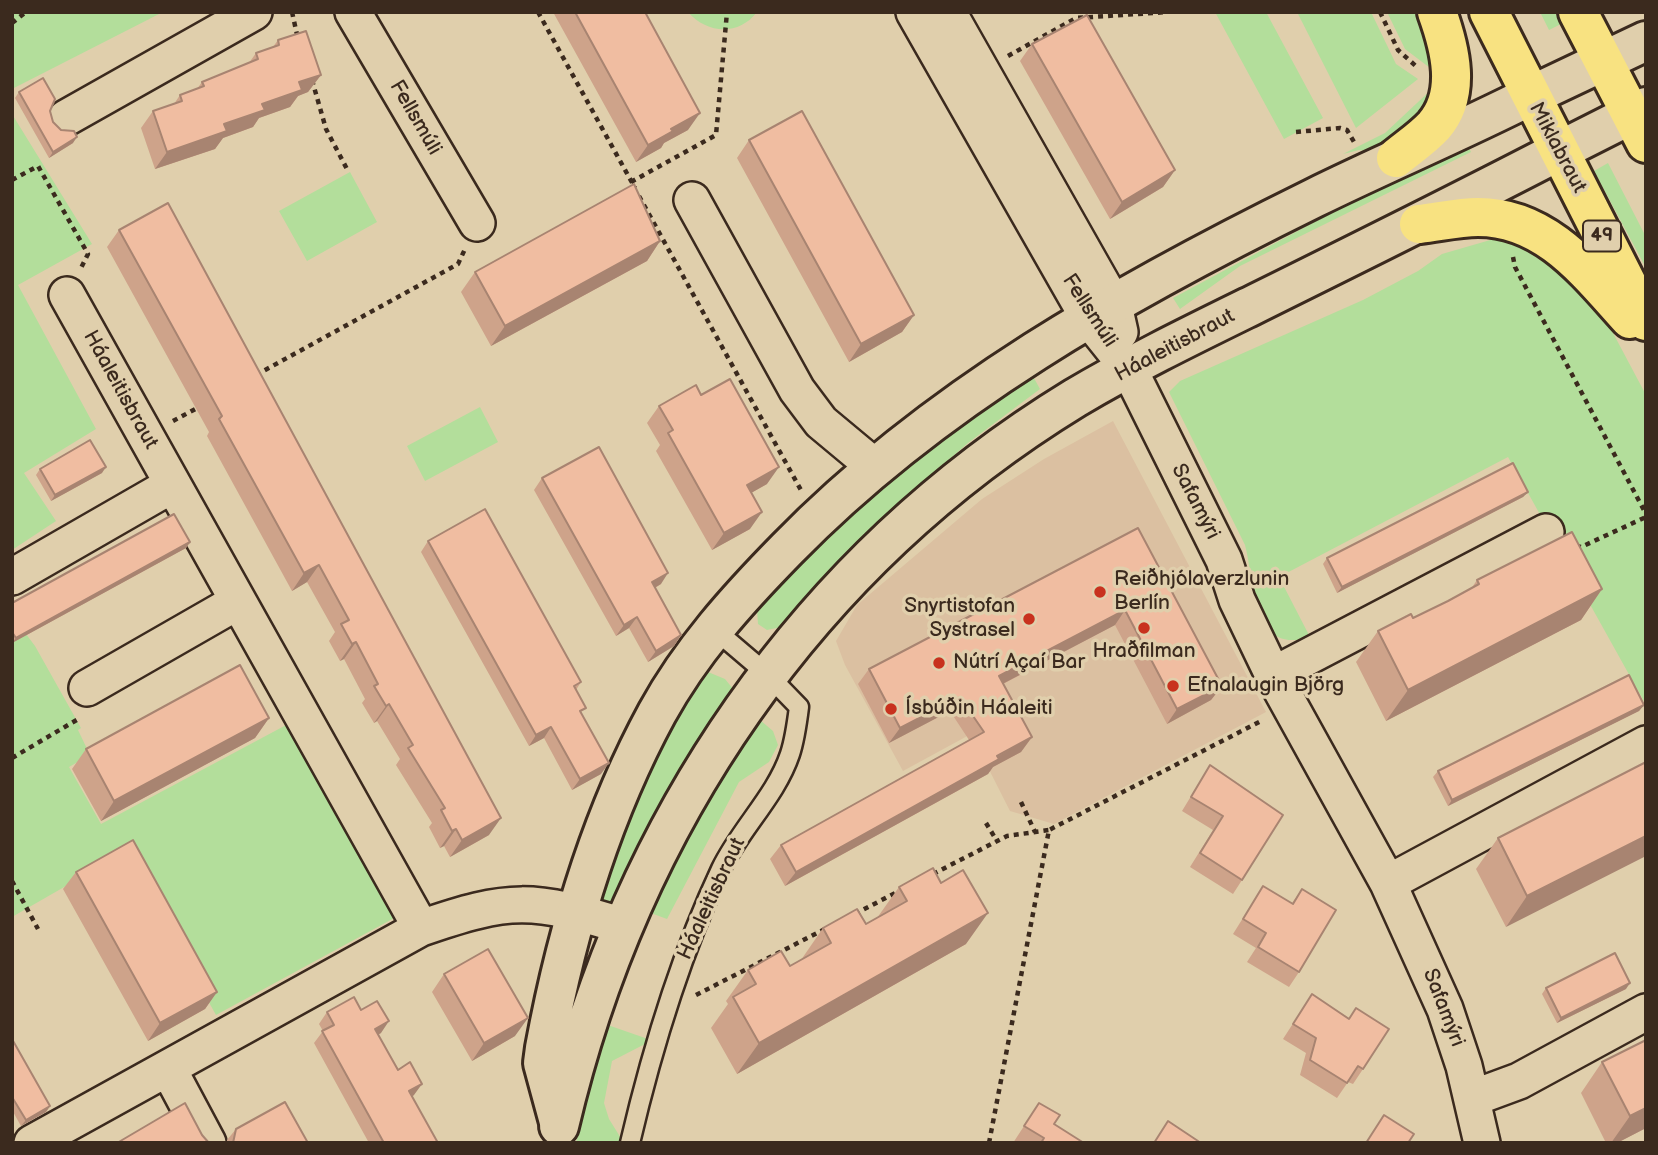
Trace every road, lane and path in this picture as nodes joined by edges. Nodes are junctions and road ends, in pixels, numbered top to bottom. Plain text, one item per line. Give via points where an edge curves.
1 (26, 12) edge
2 (254, 12) edge
3 (292, 12) edge
4 (353, 12) edge
5 (538, 12) edge
6 (727, 12) edge
7 (914, 12) edge
8 (948, 12) edge
9 (1168, 12) edge
10 (1380, 12) edge
11 (1437, 12) edge
12 (1489, 12) edge
13 (1578, 12) edge
14 (12, 23) edge
15 (1646, 41) edge
16 (302, 50) edge
17 (1006, 57) dead end
18 (1403, 57) dead end
19 (1603, 62) junction
20 (310, 75) edge
21 (1530, 96) junction
22 (66, 118) dead end
23 (1641, 121) edge
24 (1296, 132) dead end
25 (1354, 142) dead end
26 (1559, 151) junction
27 (1396, 158) junction
28 (348, 171) dead end
29 (12, 180) edge
30 (631, 182) junction
31 (692, 200) dead end
32 (477, 223) joint
33 (1419, 225) junction
34 (1513, 254) dead end
35 (67, 295) joint
36 (1101, 312) junction
37 (1646, 321) edge
38 (1646, 336) edge
39 (1129, 369) junction
40 (254, 376) edge
41 (205, 403) edge
42 (145, 436) junction
43 (875, 467) junction
44 (172, 485) junction
45 (805, 499) dead end
46 (1646, 515) edge
47 (1546, 532) joint
48 (12, 578) edge
49 (237, 602) junction
50 (713, 628) junction
51 (767, 674) junction
52 (1273, 675) junction
53 (87, 688) joint
54 (1271, 715) dead end
55 (1646, 744) edge
56 (12, 758) edge
57 (1021, 802) dead end
58 (986, 822) dead end
59 (1049, 830) junction
60 (1035, 832) junction
61 (997, 841) junction
62 (923, 879) edge
63 (12, 881) edge
64 (1388, 883) junction
65 (898, 891) edge
66 (578, 912) junction
67 (849, 916) edge
68 (837, 923) edge
69 (623, 926) junction
70 (421, 928) junction
71 (38, 929) dead end
72 (690, 998) dead end
73 (1646, 1012) edge
74 (168, 1068) junction
75 (1473, 1098) junction
76 (558, 1133) edge
77 (32, 1143) edge
78 (208, 1143) edge
79 (631, 1143) edge
80 (989, 1143) edge
81 (1482, 1143) edge

1 - 14 path
2 - 22 street
3 - 16 path
4 - 32 street, Fellsmúli
5 - 30 path
6 - 30 path via 716,135
7 - 36 street, Fellsmúli
8 - 36 street, Fellsmúli
9 - 17 path via 1076,18
10 - 18 path
11 - 27 highway via 1450,49 1447,100 1433,127
12 - 21 highway, Miklabraut / 49
13 - 19 highway
15 - 19 street, Háaleitisbraut
19 - 21 street, Háaleitisbraut
19 - 23 highway
20 - 28 path via 326,129
21 - 26 highway, Miklabraut / 49
21 - 27 street, Háaleitisbraut
23 - 26 street, Háaleitisbraut
24 - 25 path via 1340,128 1347,130
26 - 33 street, Háaleitisbraut
26 - 37 highway, Miklabraut / 49
27 - 36 street, Háaleitisbraut
29 - 35 path via 38,166 88,254
30 - 45 path
31 - 43 street via 797,390 821,422
32 - 40 path via 458,264
33 - 38 highway via 1478,217 1530,228 1560,245
33 - 39 street, Háaleitisbraut
34 - 46 path via 1515,267
35 - 42 street, Háaleitisbraut
36 - 39 street, Fellsmúli
36 - 43 street, Háaleitisbraut via 935,419
39 - 51 street, Háaleitisbraut via 1077,397 978,464 866,562
39 - 52 street, Safamýri via 1224,560 1237,600
41 - 42 path
42 - 44 street, Háaleitisbraut
43 - 50 street, Háaleitisbraut via 812,523
44 - 48 street
44 - 49 street, Háaleitisbraut
46 - 47 path via 1581,547
47 - 52 street
49 - 53 street
49 - 70 street, Háaleitisbraut
50 - 51 lane, Háaleitisbraut
50 - 66 street, Háaleitisbraut via 657,713 629,770
51 - 69 street, Háaleitisbraut via 668,831
51 - 79 lane, Háaleitisbraut via 799,707 789,756 722,868 694,934 659,1030
52 - 64 street, Safamýri
53 - 56 path via 82,717
54 - 59 path
55 - 64 street
57 - 60 path
58 - 61 path
59 - 60 path
59 - 80 path
60 - 61 path
61 - 62 path
63 - 71 path
64 - 75 street, Safamýri via 1445,1009
65 - 67 path
66 - 69 street
66 - 70 street via 542,904 502,904
66 - 76 street, Háaleitisbraut via 543,1063
68 - 72 path
69 - 76 street, Háaleitisbraut via 590,1009
70 - 74 street
73 - 75 street via 1519,1081
74 - 77 street
74 - 78 street
75 - 81 street, Safamýri

